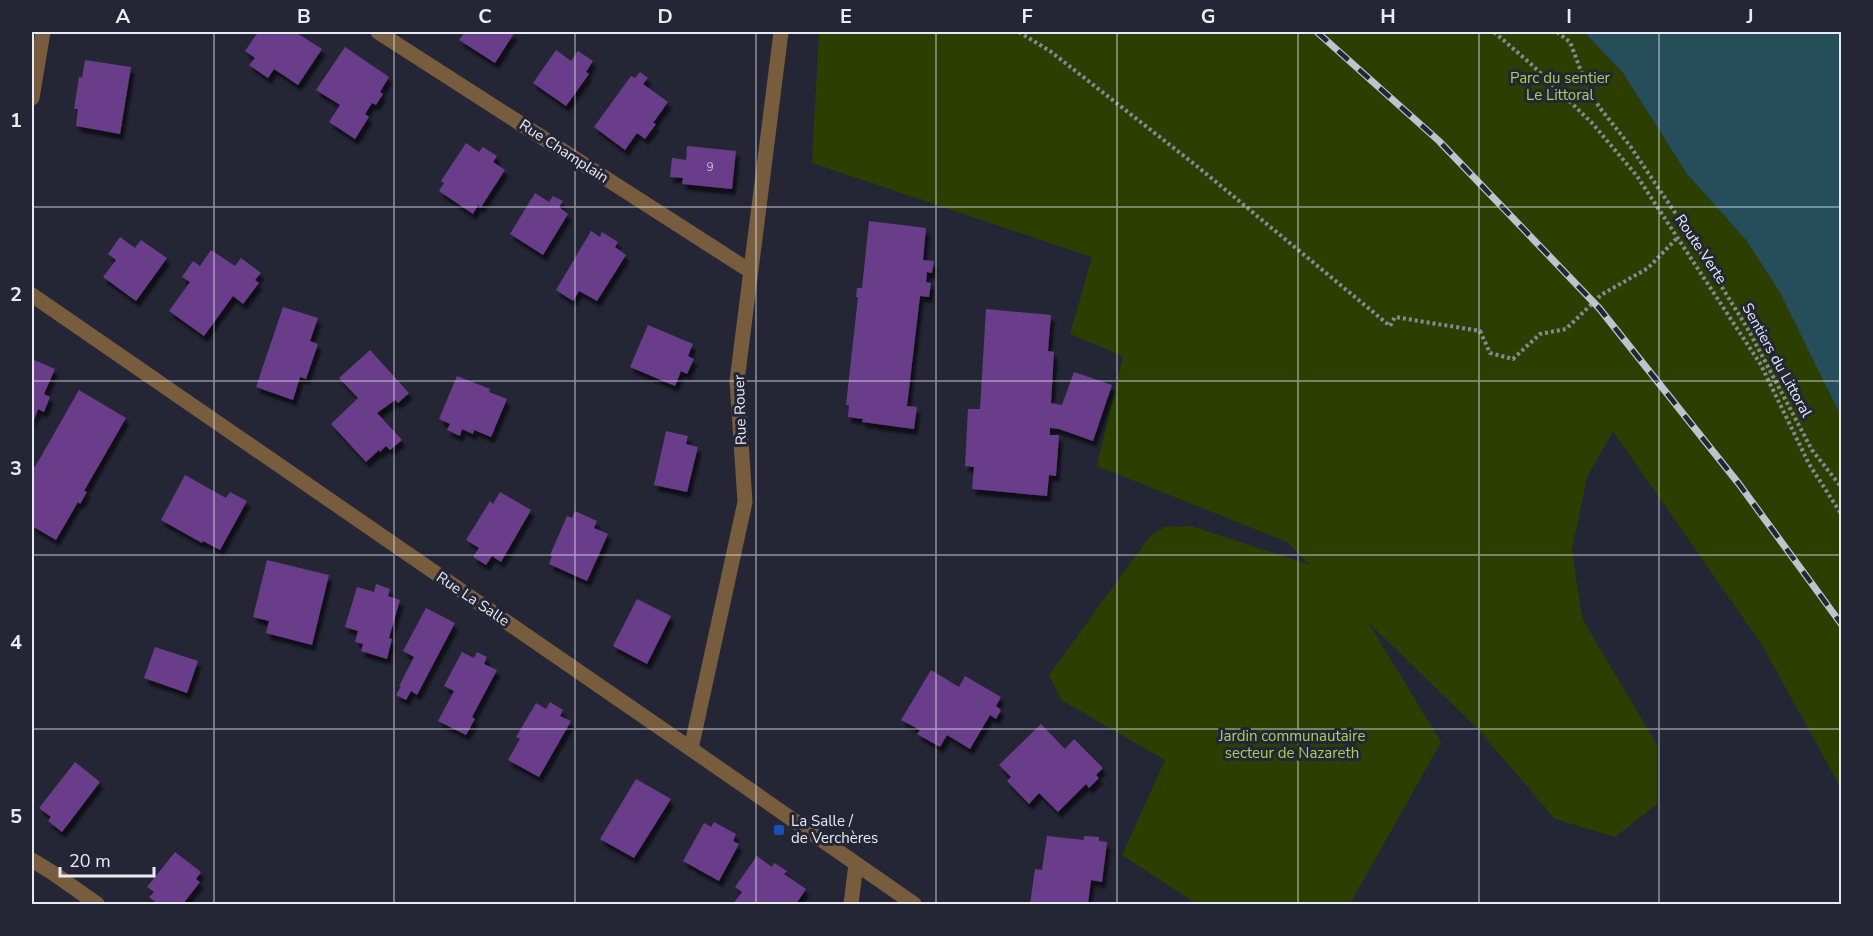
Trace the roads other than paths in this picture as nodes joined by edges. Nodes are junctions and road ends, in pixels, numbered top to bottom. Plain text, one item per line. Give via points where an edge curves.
1 (43, 32) edge
2 (378, 32) edge
3 (781, 32) edge
4 (32, 98) edge
5 (750, 271) junction
6 (32, 296) edge
7 (691, 749) junction
8 (32, 860) edge
9 (856, 864) junction
10 (97, 904) edge
11 (851, 904) edge
12 (914, 904) edge

1 - 4 street
2 - 5 street, Rue Champlain
3 - 5 street, Rue Rouer
5 - 7 street, Rue Rouer via 737,381 745,502
6 - 7 street, Rue La Salle
7 - 9 street, Rue La Salle
8 - 10 street
9 - 11 street
9 - 12 street, Rue La Salle

